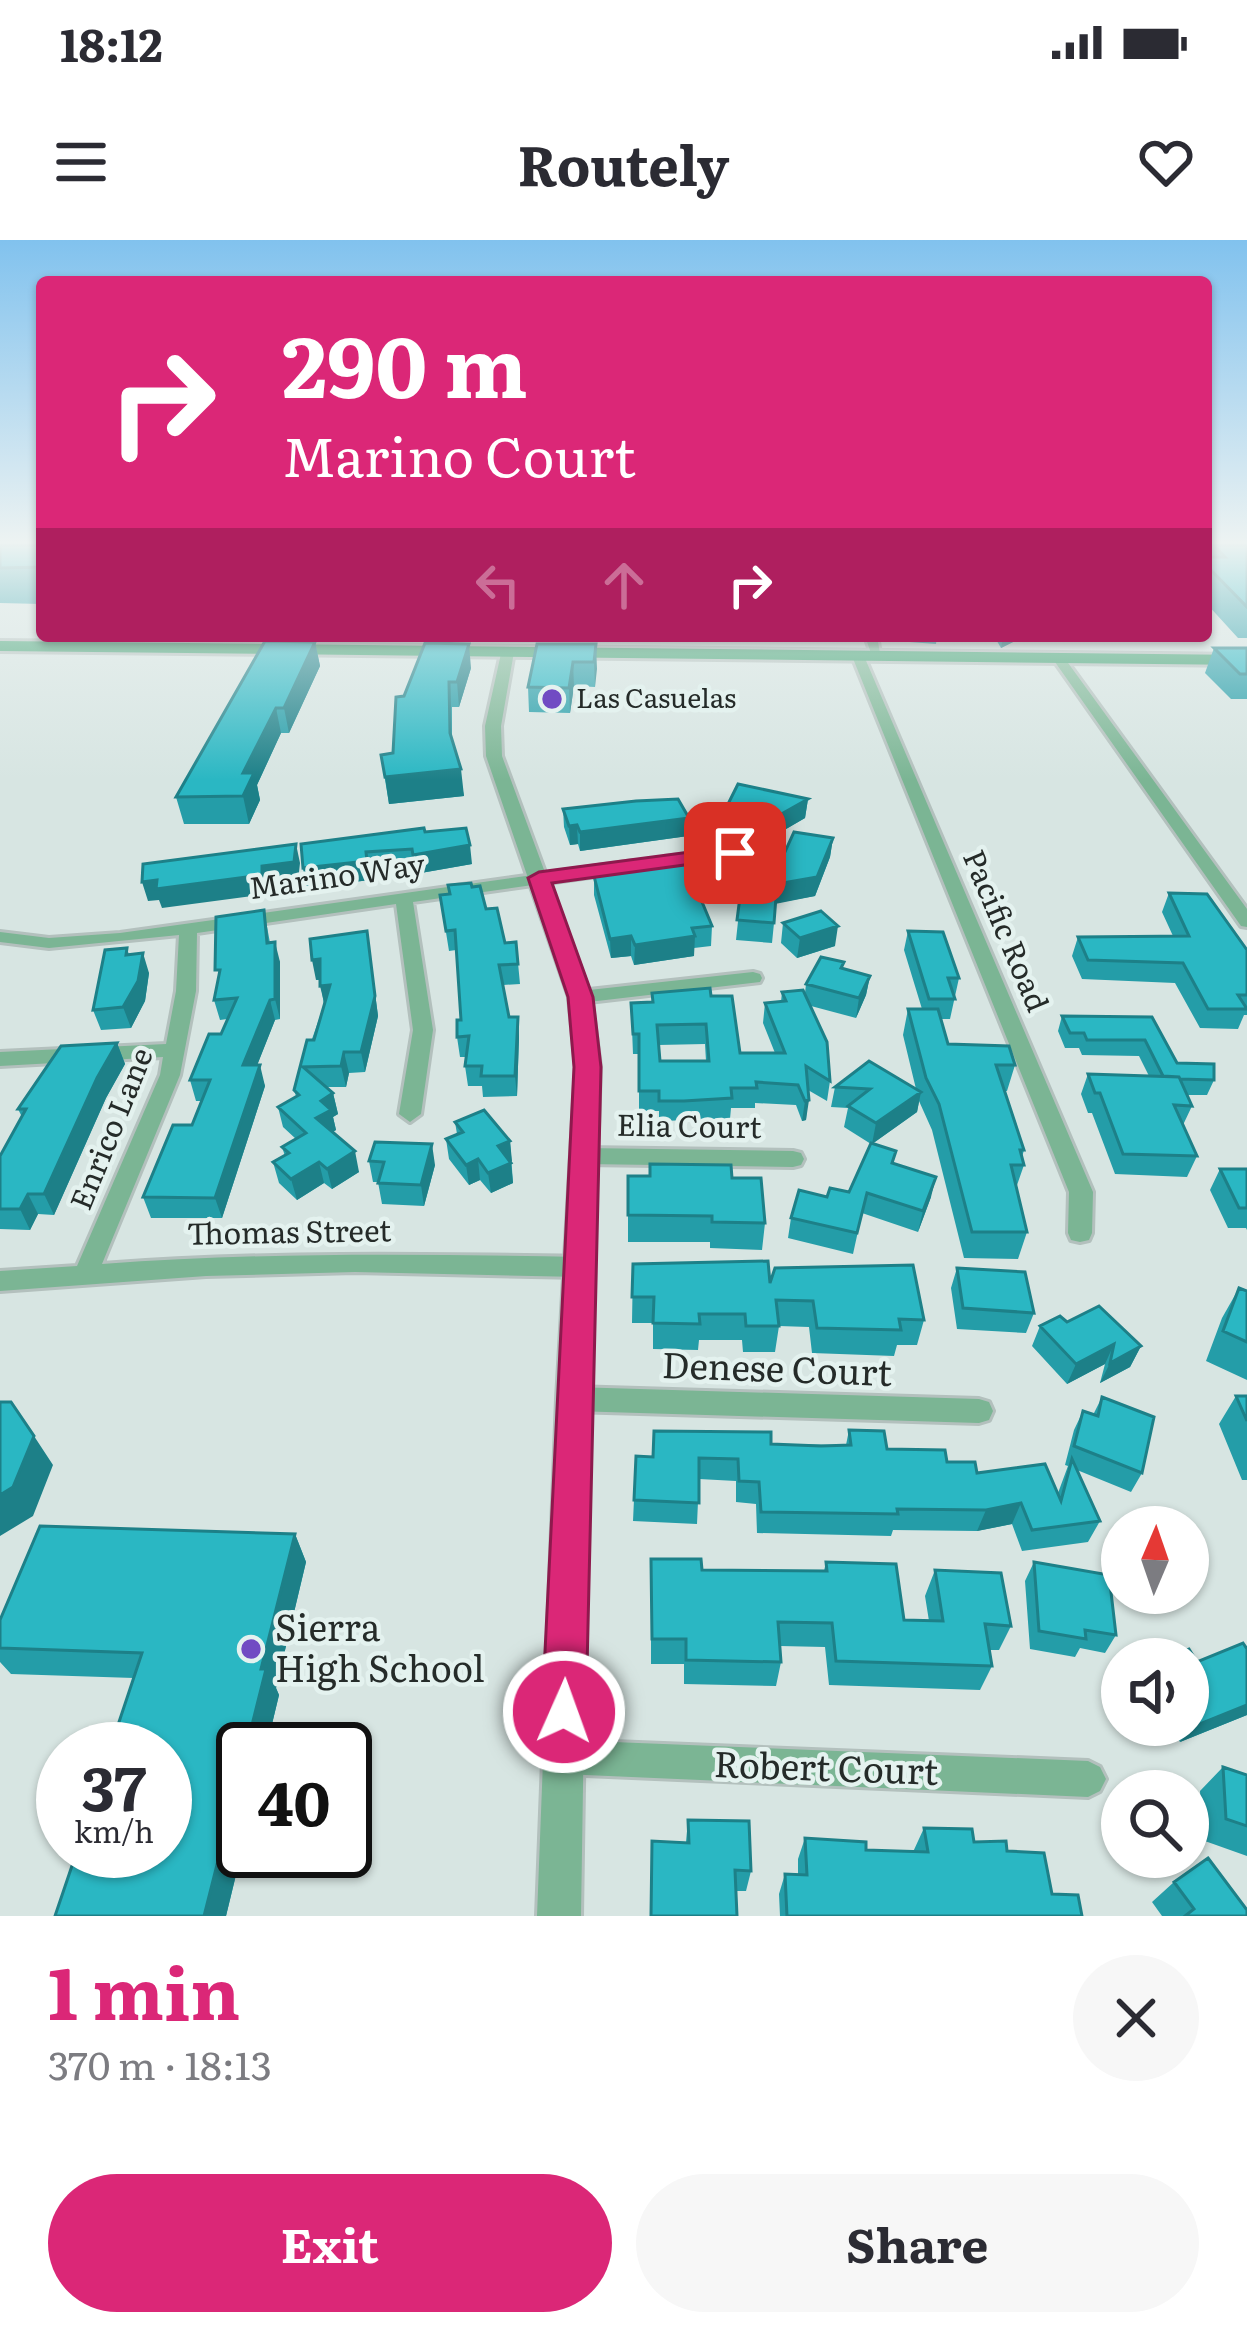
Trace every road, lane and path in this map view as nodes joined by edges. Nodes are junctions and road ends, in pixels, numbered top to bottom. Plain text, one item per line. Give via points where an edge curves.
1 (152, 642) edge
2 (870, 642) edge
3 (0, 646) edge
4 (507, 652) junction
5 (868, 656) junction
6 (1058, 659) junction
7 (1247, 660) edge
8 (735, 853) dead end
9 (539, 878) junction
10 (404, 899) junction
11 (1247, 922) edge
12 (188, 928) junction
13 (0, 937) edge
14 (753, 978) dead end
15 (580, 997) junction
16 (178, 1050) junction
17 (0, 1059) edge
18 (410, 1114) dead end
19 (584, 1156) junction
20 (793, 1159) dead end
21 (1080, 1233) dead end
22 (580, 1267) junction
23 (84, 1277) junction
24 (0, 1280) edge
25 (573, 1399) junction
26 (979, 1411) dead end
27 (562, 1757) junction
28 (1088, 1780) dead end
29 (559, 1916) edge

1 - 3 main road
1 - 4 main road
2 - 5 street, Pacific Road
4 - 5 main road
4 - 9 street via 494,756
5 - 6 main road
5 - 21 street, Pacific Road via 1081,1192
6 - 7 main road
6 - 11 street
8 - 9 street, Marino Way
9 - 10 street, Marino Way
9 - 15 street
10 - 12 street, Marino Way
10 - 18 street via 423,1030
12 - 13 street, Marino Way via 49,943
12 - 16 street, Enrico Lane
14 - 15 street
15 - 19 street
16 - 17 street
16 - 23 street, Enrico Lane
19 - 20 street, Elia Court
19 - 22 street
22 - 23 street, Thomas Street via 355,1262
22 - 25 street
23 - 24 street, Thomas Street
25 - 26 street, Denese Court
25 - 27 street
27 - 28 street, Robert Court
27 - 29 street

